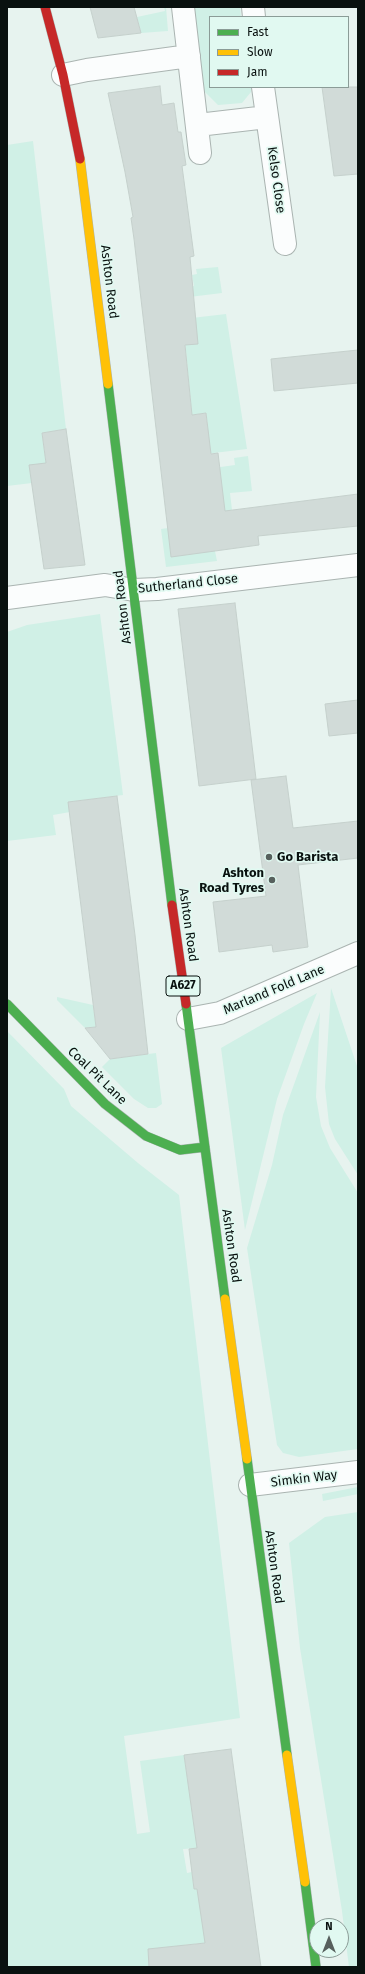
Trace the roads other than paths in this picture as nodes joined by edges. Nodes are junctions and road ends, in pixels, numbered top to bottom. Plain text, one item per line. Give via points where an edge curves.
1 (45, 7) edge
2 (183, 7) edge
3 (188, 56) junction
4 (63, 75) junction
5 (263, 88) edge
6 (267, 117) junction
7 (198, 125) junction
8 (200, 153) dead end
9 (285, 244) dead end
10 (358, 565) edge
11 (134, 590) junction
12 (10, 600) edge
13 (358, 953) edge
14 (7, 1004) edge
15 (188, 1019) junction
16 (205, 1147) junction
17 (358, 1472) edge
18 (250, 1485) junction
19 (316, 1967) edge

1 - 4 main road, Ashton Road / A627
2 - 3 street
3 - 4 street
3 - 7 street
4 - 11 main road, Ashton Road / A627 via 81,166
5 - 6 street, Kelso Close
6 - 7 street
6 - 9 street, Kelso Close
7 - 8 street
10 - 11 street, Sutherland Close via 162,589
11 - 12 street, Sutherland Close via 105,585
11 - 15 main road, Ashton Road / A627 via 163,837
13 - 15 street, Marland Fold Lane via 220,1013
14 - 16 main road, Coal Pit Lane via 105,1104 146,1136 180,1150
15 - 16 main road, Ashton Road / A627
16 - 18 main road, Ashton Road / A627
17 - 18 street, Simkin Way
18 - 19 main road, Ashton Road / A627

